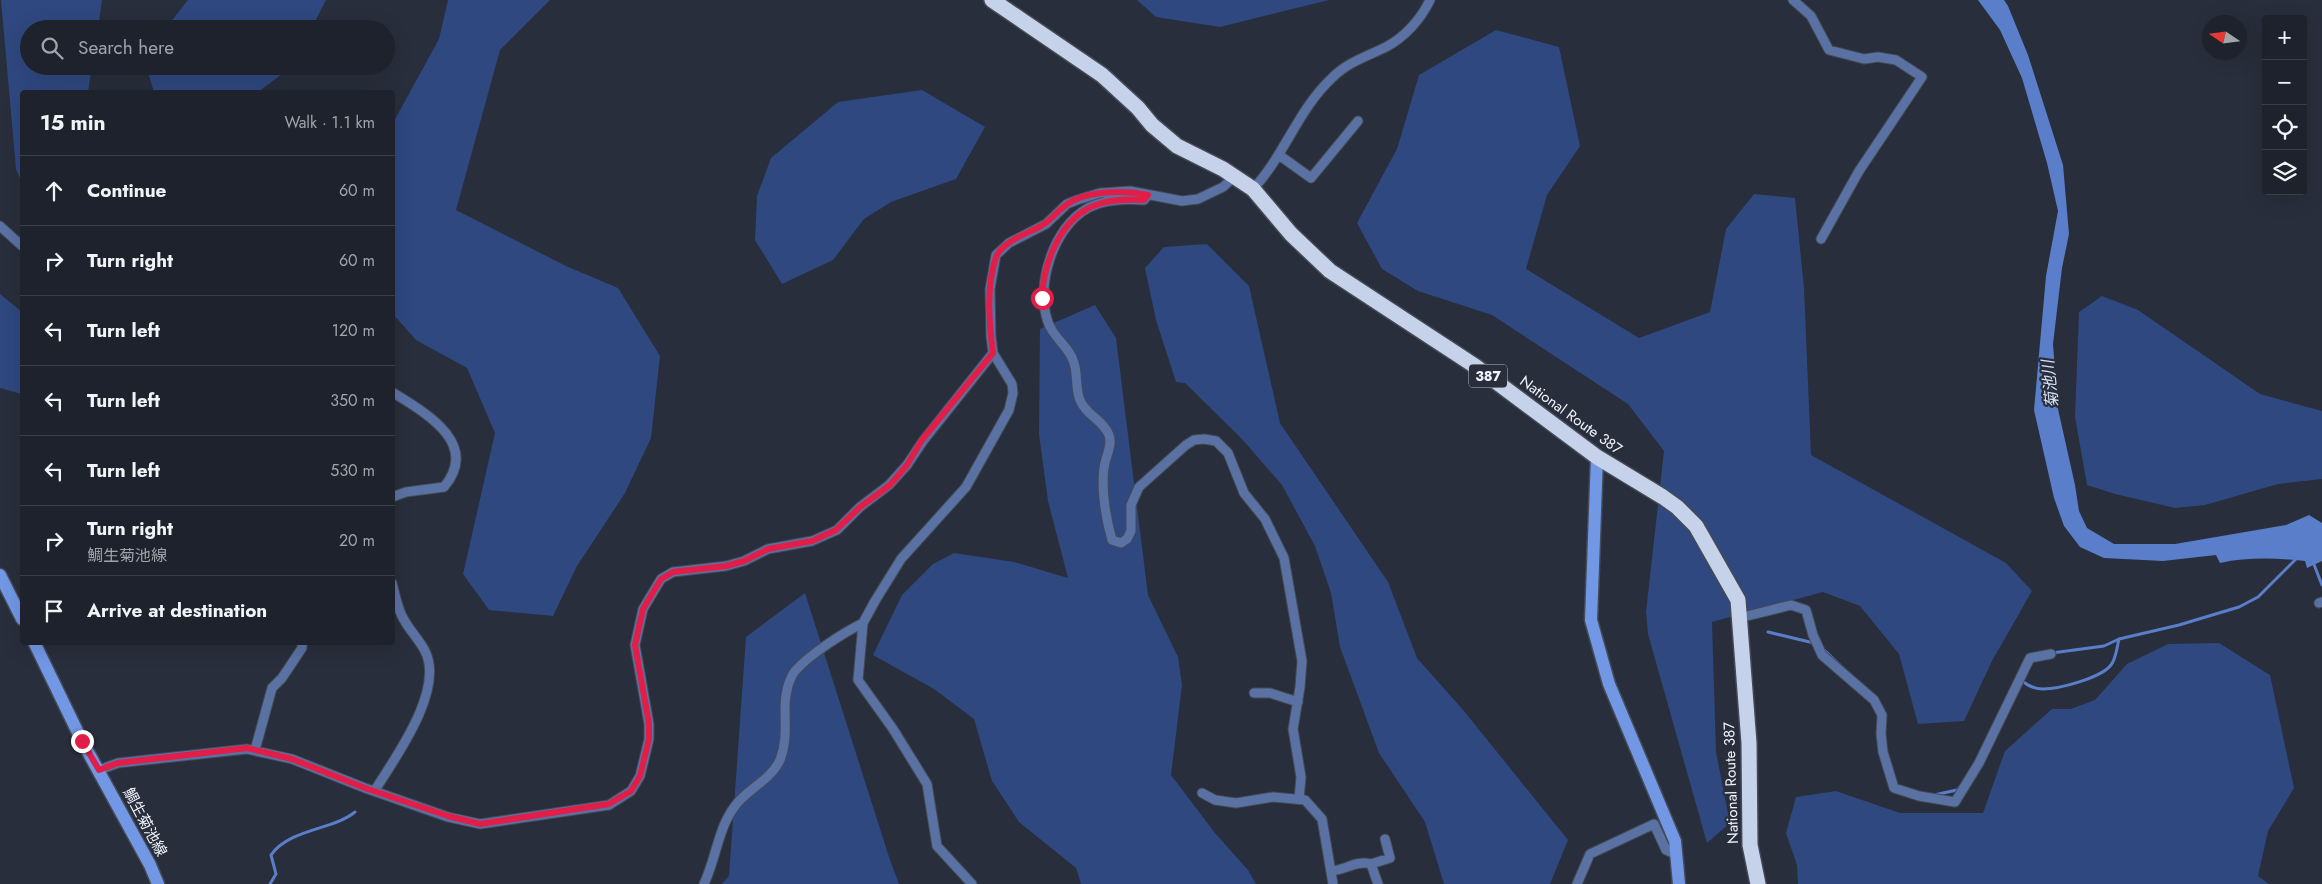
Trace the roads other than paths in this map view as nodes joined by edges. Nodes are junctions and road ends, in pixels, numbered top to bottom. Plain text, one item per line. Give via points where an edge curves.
1 (992, 0) edge
2 (1430, 0) edge
3 (1793, 0) edge
4 (1358, 122) dead end
5 (1280, 154) junction
6 (1234, 177) junction
7 (1253, 189) junction
8 (1148, 195) junction
9 (0, 226) edge
10 (1821, 239) dead end
11 (20, 244) edge
12 (993, 353) junction
13 (395, 394) edge
14 (1597, 457) junction
15 (395, 496) edge
16 (0, 575) edge
17 (395, 593) edge
18 (20, 615) edge
19 (1739, 618) junction
20 (864, 623) junction
21 (36, 645) edge
22 (302, 645) edge
23 (2051, 654) dead end
24 (1254, 693) dead end
25 (1298, 702) junction
26 (255, 750) junction
27 (99, 770) junction
28 (375, 790) junction
29 (1202, 793) dead end
30 (1299, 798) junction
31 (1385, 839) dead end
32 (1677, 856) junction
33 (1371, 864) junction
34 (1331, 871) junction
35 (157, 883) edge
36 (704, 884) edge
37 (972, 884) edge
38 (1333, 884) edge
39 (1378, 884) edge
40 (1577, 884) edge
41 (1679, 884) edge
42 (1758, 884) edge

1 - 6 highway, National Route 387 / 387 via 1102,75 1177,146
2 - 5 street via 1423,15 1402,35 1388,46 1354,61 1334,76 1301,116
3 - 10 street via 1811,16 1829,50 1864,59 1896,60 1922,77 1859,171
4 - 5 street via 1311,178
5 - 7 street
6 - 7 highway, National Route 387 / 387
6 - 8 street via 1223,187 1198,198 1182,201
7 - 14 highway, National Route 387 / 387 via 1291,234 1330,272 1476,366
8 - 12 street via 1130,191 1077,200 1067,204 1046,224 1009,243 996,255 990,289
8 - 25 street via 1144,200 1103,203 1087,209 1070,223 1051,255 1043,284 1042,298 1048,324 1075,364 1080,402 1109,434 1104,468 1112,540 1121,543 1127,539 1131,531 1131,505 1139,487 1194,440 1216,441 1228,453 1244,493 1265,519 1284,558 1302,661
9 - 11 street
12 - 20 street via 1012,384 1009,410 966,487 901,559
12 - 28 street via 890,485 836,530 812,541 768,549 744,561 673,572 661,579 643,609 635,645 649,739 640,776 631,791 620,799 609,804 480,824
13 - 15 street via 430,416 450,436 454,461 450,479 444,487
14 - 19 highway, National Route 387 / 387 via 1663,497 1696,526 1738,600
14 - 32 street via 1591,620 1609,684 1675,841
16 - 18 street
17 - 28 street via 402,617 426,653 430,675 418,718
19 - 23 street via 1791,605 1806,610 1822,655 1874,700 1882,715 1883,752 1894,788 1955,802 1979,763 2030,658
19 - 42 highway, National Route 387 / 387 via 1749,743 1750,845
20 - 36 street via 851,629 794,672 787,687 787,733 780,759 775,768 735,805 726,821
20 - 37 street via 858,680 927,784 938,846
21 - 27 street, 鯛生菊池線
22 - 26 street via 272,688
24 - 25 street via 1270,693
25 - 30 street via 1293,729 1301,777
26 - 27 street via 247,748 172,756 118,763
26 - 28 street via 292,759
27 - 35 street, 鯛生菊池線
29 - 30 street via 1215,800 1236,803 1262,798
30 - 34 street via 1315,809 1322,819
31 - 33 street via 1390,858
32 - 40 street via 1666,850 1654,824 1590,854
32 - 41 street
33 - 34 street via 1358,862
33 - 39 street
34 - 38 street

